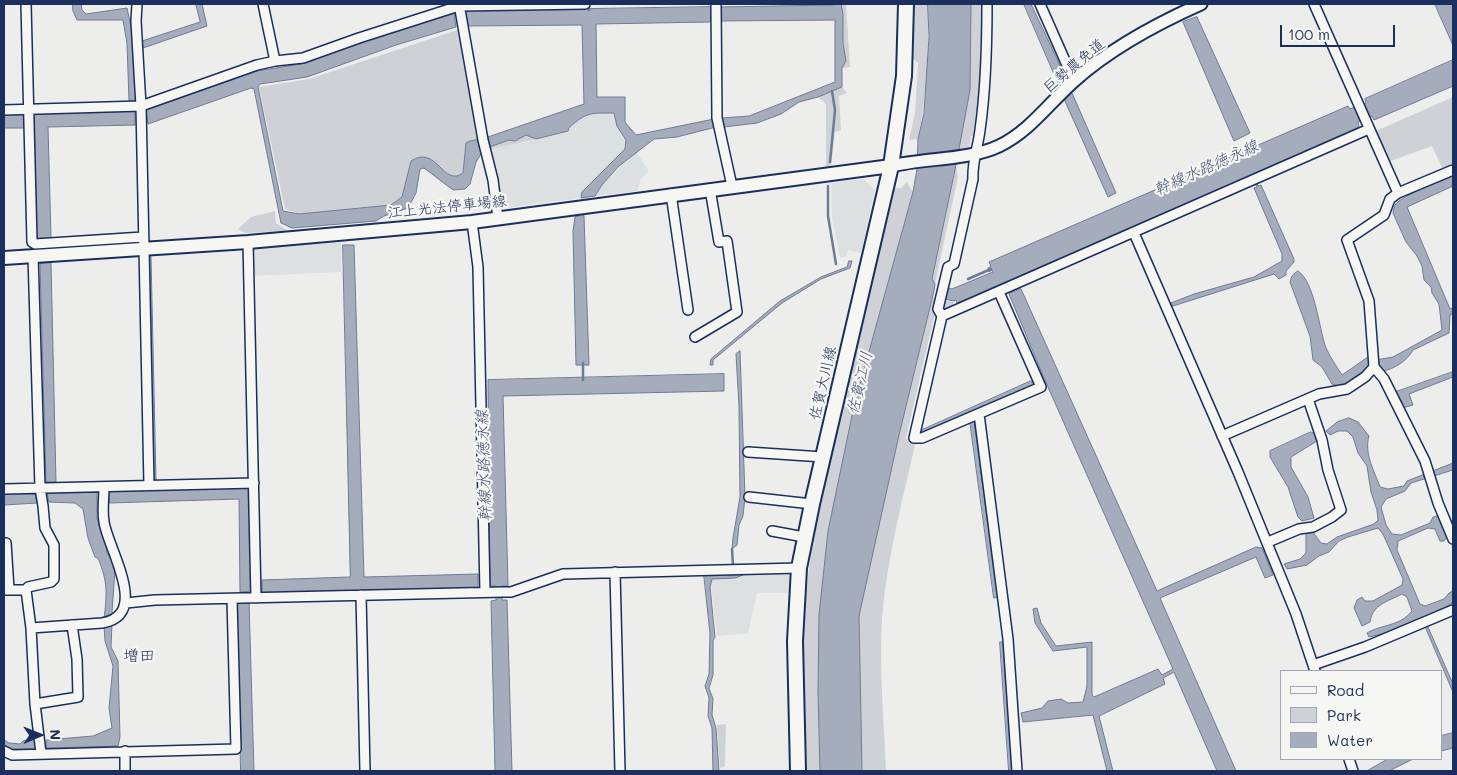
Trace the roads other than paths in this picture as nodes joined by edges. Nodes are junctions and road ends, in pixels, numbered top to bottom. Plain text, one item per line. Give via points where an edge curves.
1 (26, 4) edge
2 (137, 4) edge
3 (263, 4) edge
4 (585, 4) edge
5 (906, 4) edge
6 (988, 4) edge
7 (1040, 4) edge
8 (1201, 4) edge
9 (1314, 4) edge
10 (459, 5) edge
11 (716, 11) edge
12 (275, 61) junction
13 (1074, 81) junction
14 (4, 110) edge
15 (141, 114) junction
16 (29, 117) junction
17 (1368, 125) junction
18 (974, 153) junction
19 (891, 166) junction
20 (1453, 170) edge
21 (732, 186) junction
22 (710, 189) junction
23 (1398, 192) junction
24 (671, 194) junction
25 (498, 218) junction
26 (472, 222) junction
27 (1134, 233) junction
28 (143, 242) junction
29 (248, 242) junction
30 (33, 255) junction
31 (4, 258) edge
32 (999, 292) junction
33 (688, 310) dead end
34 (942, 316) junction
35 (695, 337) dead end
36 (1374, 367) junction
37 (1308, 399) junction
38 (979, 414) junction
39 (1222, 436) junction
40 (748, 452) dead end
41 (823, 457) junction
42 (254, 483) junction
43 (149, 485) junction
44 (40, 488) junction
45 (4, 489) edge
46 (104, 494) junction
47 (749, 497) dead end
48 (812, 504) junction
49 (772, 531) dead end
50 (804, 537) junction
51 (1453, 539) edge
52 (1268, 542) junction
53 (4, 543) edge
54 (799, 568) junction
55 (615, 572) junction
56 (6, 590) edge
57 (26, 590) junction
58 (494, 592) junction
59 (361, 595) junction
60 (256, 598) junction
61 (232, 599) junction
62 (126, 603) junction
63 (1453, 610) edge
64 (72, 625) junction
65 (31, 628) junction
66 (1314, 668) edge
67 (35, 704) junction
68 (4, 751) edge
69 (125, 751) junction
70 (41, 753) junction
71 (125, 771) edge
72 (365, 771) edge
73 (620, 771) edge
74 (798, 771) edge
75 (1017, 771) edge

1 - 16 street
2 - 15 street
3 - 12 street
4 - 10 street
5 - 19 main road, 佐賀大川線 via 904,76
6 - 18 street via 986,72 980,132
7 - 13 street
8 - 13 street, 巨勢農免道 via 1164,20
9 - 17 street
10 - 12 street via 302,58
10 - 25 street
11 - 21 street via 717,118
12 - 15 street via 257,65
13 - 18 street, 巨勢農免道 via 1016,137 997,147
14 - 16 street
15 - 16 street
15 - 28 street
16 - 28 street via 32,242
17 - 23 street
17 - 27 street via 1255,181
18 - 19 street, 巨勢農免道
18 - 34 street via 973,179 954,264 948,267 938,309
19 - 21 main road, 江上光法停車場線
19 - 41 main road, 佐賀大川線
20 - 23 street
21 - 22 main road, 江上光法停車場線
22 - 24 main road, 江上光法停車場線
22 - 35 street via 719,242 727,242 737,312
23 - 36 street via 1390,199 1384,215 1348,240 1369,301
24 - 25 main road, 江上光法停車場線
24 - 33 street
25 - 26 main road, 江上光法停車場線
26 - 29 main road, 江上光法停車場線
26 - 58 street via 478,266
27 - 32 street
27 - 39 street
28 - 29 main road, 江上光法停車場線
28 - 30 main road, 江上光法停車場線
28 - 43 street
29 - 42 street
30 - 31 main road, 江上光法停車場線
30 - 44 street
32 - 34 street
32 - 38 street via 1041,387
34 - 38 street via 914,438 922,438
36 - 37 street via 1347,389
36 - 51 street via 1384,379 1425,461
37 - 39 street
37 - 52 street via 1341,510 1313,527
38 - 75 street via 1008,639
39 - 52 street
40 - 41 street
41 - 48 main road, 佐賀大川線
42 - 43 street
42 - 60 street
43 - 46 street
44 - 45 street
44 - 46 street
44 - 57 street via 45,528 54,545 54,579
46 - 62 street via 104,522 126,586
47 - 48 street
48 - 50 main road, 佐賀大川線
49 - 50 street
50 - 54 main road, 佐賀大川線
52 - 66 street
53 - 56 street
54 - 55 street
54 - 74 main road, 佐賀大川線 via 795,641
55 - 58 street via 564,574 511,592
55 - 73 street
56 - 57 street
57 - 65 street
58 - 59 street
59 - 60 street
59 - 72 street
60 - 61 street
61 - 62 street
61 - 69 street via 236,749
62 - 64 street via 113,621
63 - 66 street
64 - 65 street
64 - 67 street via 78,697
65 - 67 street
67 - 70 street
68 - 70 street via 12,755
69 - 70 street
69 - 71 street

